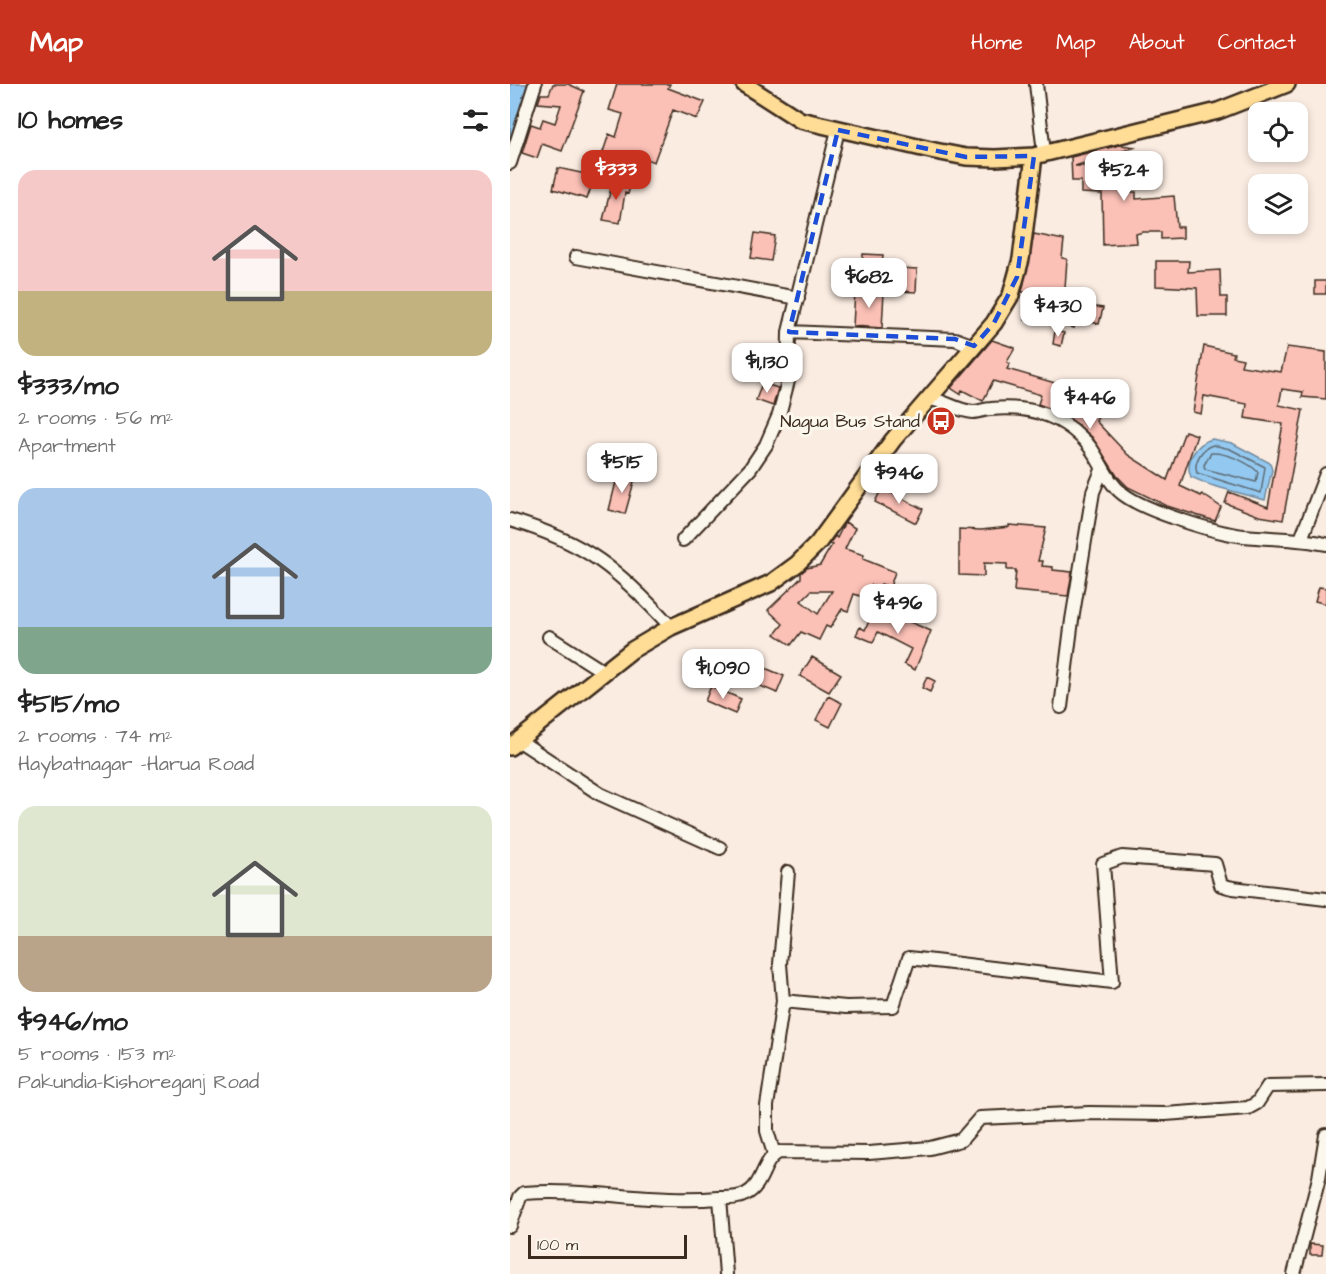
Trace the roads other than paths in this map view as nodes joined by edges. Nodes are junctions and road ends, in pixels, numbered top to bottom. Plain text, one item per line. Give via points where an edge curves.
1 (535, 84) edge
2 (744, 84) edge
3 (1036, 84) edge
4 (1287, 84) edge
5 (838, 129) junction
6 (1039, 154) junction
7 (510, 163) edge
8 (576, 257) dead end
9 (798, 298) junction
10 (789, 332) junction
11 (974, 346) junction
12 (930, 399) junction
13 (1102, 470) junction
14 (1326, 474) edge
15 (510, 520) edge
16 (1301, 539) junction
17 (683, 540) dead end
18 (1326, 544) edge
19 (671, 627) junction
20 (549, 637) dead end
21 (604, 672) junction
22 (1061, 707) dead end
23 (514, 744) edge
24 (720, 848) dead end
25 (788, 872) dead end
26 (1326, 899) edge
27 (783, 1001) junction
28 (1326, 1085) edge
29 (1326, 1135) edge
30 (774, 1155) junction
31 (720, 1198) junction
32 (510, 1226) edge
33 (726, 1274) edge
34 (1294, 1274) edge

1 - 7 street
2 - 5 main road via 800,120
3 - 6 street
4 - 6 main road via 1218,111
5 - 6 main road via 966,157
5 - 9 street
6 - 11 main road via 1011,295
8 - 9 street
9 - 10 street
10 - 11 street via 955,339
10 - 17 street via 788,381 766,445 750,470
11 - 12 main road
12 - 13 street via 944,400 974,412 1019,409 1049,415 1081,436
12 - 19 main road via 893,440 818,543 797,564 771,583
13 - 16 street via 1123,494 1197,524 1242,536
13 - 22 street via 1093,492
14 - 16 street
15 - 19 street via 592,554 644,597
16 - 18 street
19 - 21 main road
20 - 21 street
21 - 23 main road
23 - 24 street via 600,794
25 - 27 street via 780,964
26 - 27 street via 1221,885 1215,864 1122,857 1103,864 1112,982 909,958 893,1006 846,1007
27 - 30 street via 767,1106 767,1131
28 - 30 street via 1268,1086 1257,1103 1248,1108 980,1118 961,1140 913,1150 788,1151
29 - 34 street
30 - 31 street via 748,1194
31 - 32 street via 657,1200 524,1193
31 - 33 street

